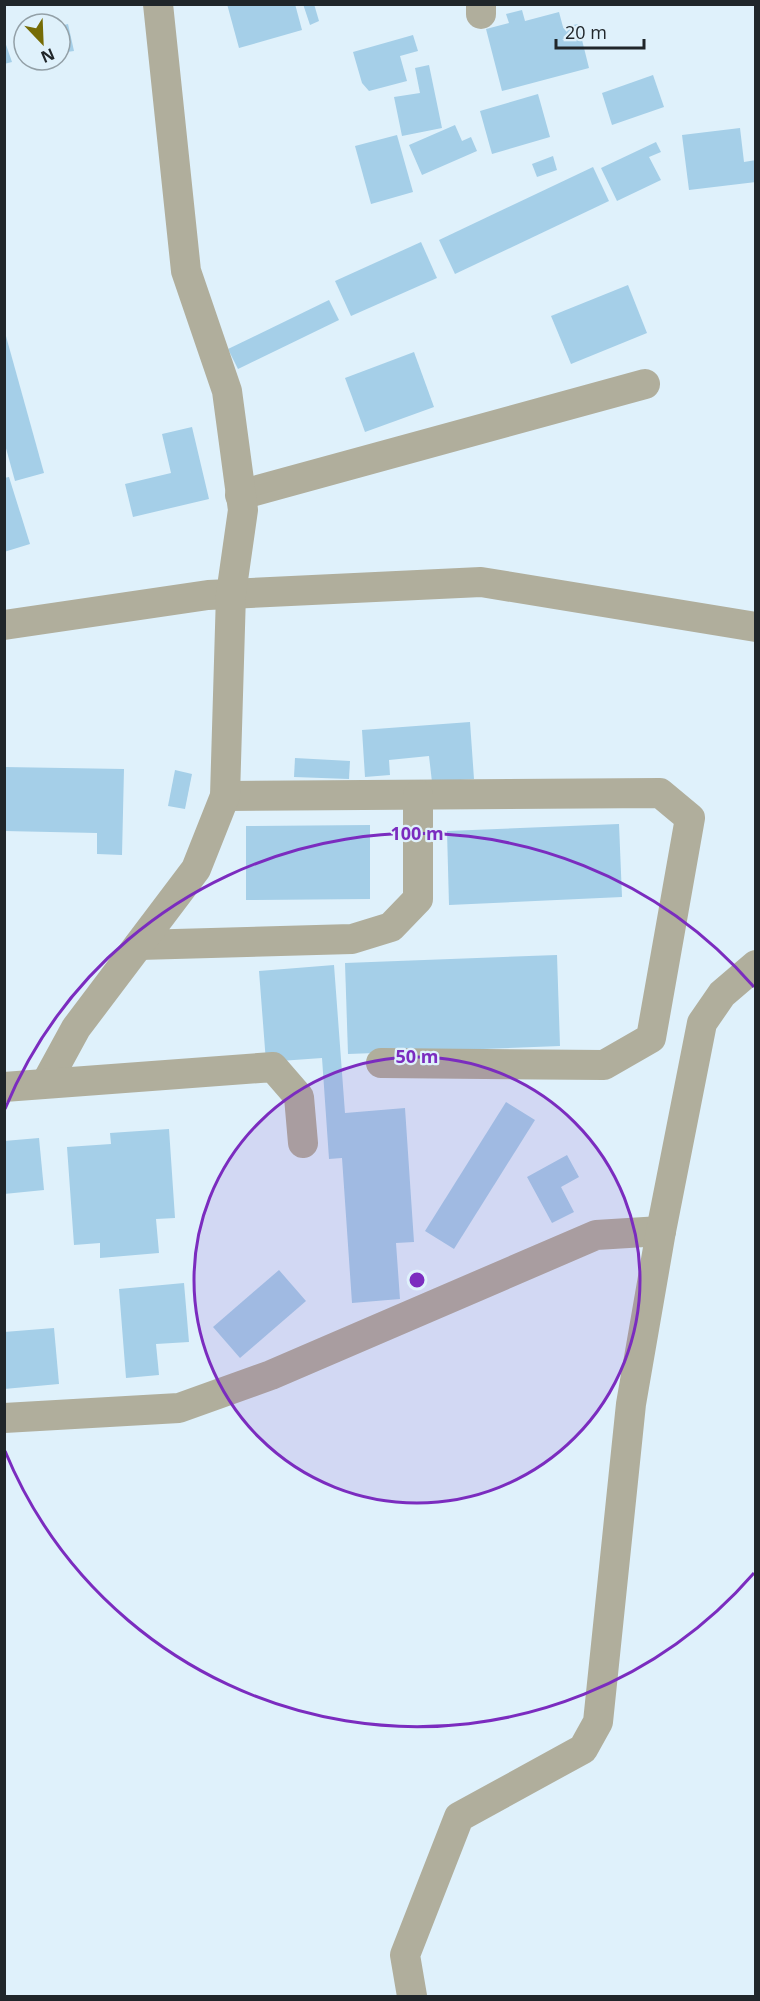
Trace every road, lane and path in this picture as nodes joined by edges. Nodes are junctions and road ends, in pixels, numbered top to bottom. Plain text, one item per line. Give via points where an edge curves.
1 (158, 4) edge
2 (645, 384) dead end
3 (240, 495) junction
4 (231, 594) junction
5 (4, 625) edge
6 (756, 627) edge
7 (418, 795) junction
8 (225, 796) junction
9 (139, 945) junction
10 (756, 965) edge
11 (381, 1063) dead end
12 (46, 1083) junction
13 (4, 1088) edge
14 (303, 1143) dead end
15 (661, 1231) junction
16 (4, 1418) edge
17 (412, 1996) edge

1 - 3 street via 186,271 227,390
2 - 3 street
3 - 4 street via 243,510
4 - 5 street
4 - 6 street via 481,582
4 - 8 street
7 - 8 street
7 - 9 street via 418,899 391,927 352,939
7 - 11 street via 660,793 690,818 651,1038 604,1065
8 - 9 street via 196,869
9 - 12 street via 76,1028
10 - 15 street via 722,994 702,1023
12 - 13 street
12 - 14 street via 273,1067 299,1096
15 - 16 street via 596,1235 271,1375 178,1408
15 - 17 street via 631,1404 598,1722 583,1749 459,1817 405,1955

